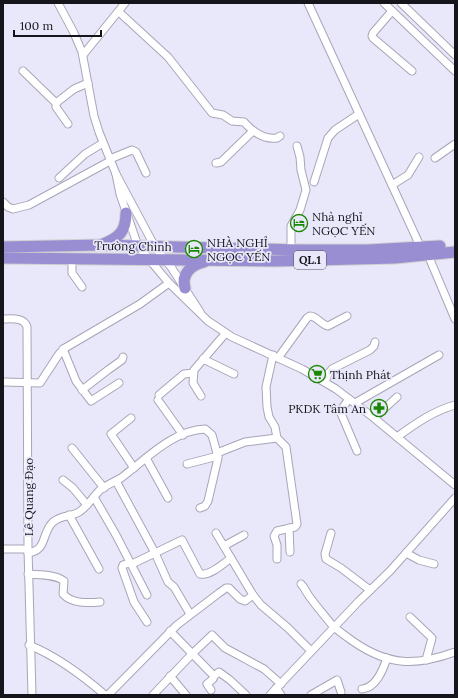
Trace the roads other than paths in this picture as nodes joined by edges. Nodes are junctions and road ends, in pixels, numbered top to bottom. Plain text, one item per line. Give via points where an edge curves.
1 (58, 3) edge
2 (125, 3) edge
3 (308, 3) edge
4 (384, 3) edge
5 (401, 3) edge
6 (392, 11) junction
7 (119, 12) junction
8 (83, 55) junction
9 (455, 55) edge
10 (23, 71) dead end
11 (412, 71) dead end
12 (455, 71) edge
13 (88, 83) junction
14 (56, 103) junction
15 (359, 114) junction
16 (68, 124) dead end
17 (253, 131) junction
18 (280, 136) dead end
19 (104, 143) junction
20 (455, 144) edge
21 (297, 146) dead end
22 (420, 157) dead end
23 (435, 158) dead end
24 (110, 160) junction
25 (216, 163) dead end
26 (146, 173) dead end
27 (116, 174) junction
28 (60, 178) dead end
29 (314, 182) dead end
30 (392, 186) junction
31 (3, 202) edge
32 (126, 213) junction
33 (101, 245) junction
34 (455, 245) edge
35 (138, 246) junction
36 (3, 247) edge
37 (155, 247) junction
38 (291, 250) junction
39 (424, 251) junction
40 (455, 252) edge
41 (3, 258) edge
42 (72, 258) junction
43 (150, 259) junction
44 (165, 260) junction
45 (213, 260) junction
46 (169, 283) junction
47 (82, 287) dead end
48 (185, 288) junction
49 (200, 312) junction
50 (347, 316) dead end
51 (3, 319) edge
52 (455, 319) edge
53 (225, 334) junction
54 (375, 342) dead end
55 (63, 349) junction
56 (439, 355) dead end
57 (123, 357) dead end
58 (275, 357) junction
59 (203, 360) junction
60 (193, 373) junction
61 (234, 374) dead end
62 (3, 382) edge
63 (27, 382) junction
64 (119, 382) dead end
65 (325, 382) junction
66 (82, 390) junction
67 (201, 396) dead end
68 (397, 397) dead end
69 (352, 401) junction
70 (455, 405) edge
71 (131, 418) dead end
72 (374, 418) junction
73 (183, 435) junction
74 (397, 437) junction
75 (277, 438) junction
76 (72, 448) dead end
77 (357, 451) dead end
78 (218, 454) junction
79 (146, 458) junction
80 (187, 464) dead end
81 (134, 468) junction
82 (63, 480) dead end
83 (116, 481) junction
84 (455, 484) edge
85 (104, 488) junction
86 (94, 497) junction
87 (168, 498) dead end
88 (455, 498) edge
89 (86, 505) junction
90 (200, 508) dead end
91 (69, 515) junction
92 (289, 528) junction
93 (216, 533) dead end
94 (331, 533) dead end
95 (244, 535) dead end
96 (224, 546) junction
97 (3, 549) edge
98 (28, 551) junction
99 (290, 552) dead end
100 (406, 552) junction
101 (155, 553) junction
102 (231, 558) junction
103 (277, 559) dead end
104 (130, 564) junction
105 (434, 564) dead end
106 (99, 569) dead end
107 (28, 574) junction
108 (301, 584) dead end
109 (370, 590) junction
110 (147, 595) dead end
111 (253, 595) junction
112 (100, 602) dead end
113 (190, 614) junction
114 (410, 617) dead end
115 (147, 622) dead end
116 (334, 626) junction
117 (170, 631) junction
118 (29, 645) junction
119 (311, 651) junction
120 (455, 652) edge
121 (192, 654) junction
122 (387, 658) junction
123 (426, 660) junction
124 (170, 676) junction
125 (214, 676) junction
126 (279, 686) junction
127 (362, 689) dead end
128 (211, 690) dead end
129 (341, 692) dead end
130 (32, 695) edge
131 (104, 695) edge
132 (108, 695) edge
133 (153, 695) edge
134 (186, 695) edge
135 (246, 695) edge
136 (270, 695) edge
137 (281, 695) edge
138 (311, 695) edge

1 - 8 street
2 - 7 street
3 - 15 street
4 - 6 street
5 - 9 street
6 - 11 street via 372,36
6 - 12 street
7 - 8 street
7 - 17 street via 168,56 212,113 221,114 232,121 244,122
8 - 13 street
10 - 14 street
13 - 14 street via 74,89
13 - 19 street via 94,116
14 - 16 street
15 - 29 street via 335,130 328,138
15 - 30 street
17 - 18 street via 272,139
17 - 25 street via 221,162
19 - 24 street
19 - 28 street via 85,154
20 - 23 street
21 - 38 street via 306,190 300,210 291,226
22 - 30 street via 408,175
24 - 26 street via 132,150 136,152
24 - 27 street
24 - 31 street via 29,205 13,209
27 - 32 street
27 - 37 street
30 - 39 street
32 - 33 highway via 121,233 114,240
32 - 35 street
33 - 35 highway, Trường Chinh / QL.1
33 - 36 highway, Trường Chinh / QL.1
34 - 39 highway, Trường Chinh / QL.1
35 - 37 highway, Trường Chinh / QL.1
35 - 43 street
37 - 38 highway, Trường Chinh / QL.1
37 - 44 street
38 - 39 highway, Trường Chinh / QL.1
39 - 40 highway, Trường Chinh / QL.1
39 - 45 highway, Trường Chinh / QL.1 via 395,258
39 - 52 street
41 - 42 highway, Trường Chinh / QL.1
42 - 43 highway, Trường Chinh / QL.1
42 - 47 street via 72,273
43 - 44 highway, Trường Chinh / QL.1
43 - 46 street
44 - 45 highway, Trường Chinh / QL.1
44 - 48 street
45 - 48 highway via 193,266 187,272 183,281
46 - 49 street
46 - 55 street via 140,304
48 - 49 street
49 - 53 street
50 - 58 street via 328,326 310,316
51 - 63 street, Lê Quang Đạo via 22,320 26,324
53 - 58 street
53 - 59 street
54 - 65 street via 370,350 332,369
55 - 63 street via 42,381 38,384
55 - 66 street
56 - 69 street
57 - 66 street
58 - 65 street
58 - 75 street via 267,375 266,399 268,414
59 - 60 street
59 - 61 street
60 - 67 street via 193,383
60 - 73 street via 184,374 158,397
62 - 63 street
63 - 98 street, Lê Quang Đạo
64 - 66 street via 91,401
65 - 69 street
68 - 72 street
69 - 72 street
69 - 77 street via 340,411
70 - 74 street via 431,415
71 - 81 street via 111,434
72 - 74 street
73 - 78 street via 200,430 207,431 212,435
73 - 79 street via 171,440
74 - 84 street
75 - 78 street via 245,442
75 - 92 street via 286,447 296,513 297,524
76 - 85 street
78 - 80 street
78 - 90 street via 208,501
79 - 81 street
79 - 87 street
81 - 83 street
82 - 89 street
83 - 85 street
83 - 101 street
85 - 86 street
86 - 89 street
86 - 104 street
88 - 100 street
89 - 91 street via 79,512
91 - 98 street via 54,522 47,530 39,549
91 - 106 street
92 - 99 street
92 - 103 street via 275,533
93 - 96 street
94 - 109 street via 324,554 326,559
95 - 96 street
96 - 102 street
97 - 98 street
98 - 107 street, Lê Quang Đạo
100 - 105 street via 419,560
100 - 109 street
101 - 102 street via 182,540 198,571 203,575
101 - 104 street
101 - 113 street via 168,582 174,587
102 - 111 street
104 - 110 street
104 - 115 street via 123,565 122,568 134,602
107 - 112 street via 61,579 64,581 63,594 72,600
107 - 118 street, Lê Quang Đạo
108 - 116 street
109 - 116 street
111 - 113 street via 243,600 228,588
111 - 119 street
113 - 117 street
114 - 123 street via 432,638
116 - 119 street
116 - 122 street via 364,648
117 - 121 street
117 - 132 street
118 - 130 street, Lê Quang Đạo
118 - 131 street via 46,652
119 - 126 street
120 - 123 street
121 - 124 street
121 - 125 street
121 - 126 street via 212,635 225,648 264,668
122 - 123 street via 411,662
122 - 127 street via 376,681 370,688
124 - 133 street
124 - 134 street
125 - 128 street via 207,684
125 - 135 street via 219,672
126 - 136 street
126 - 137 street
129 - 138 street via 337,680

